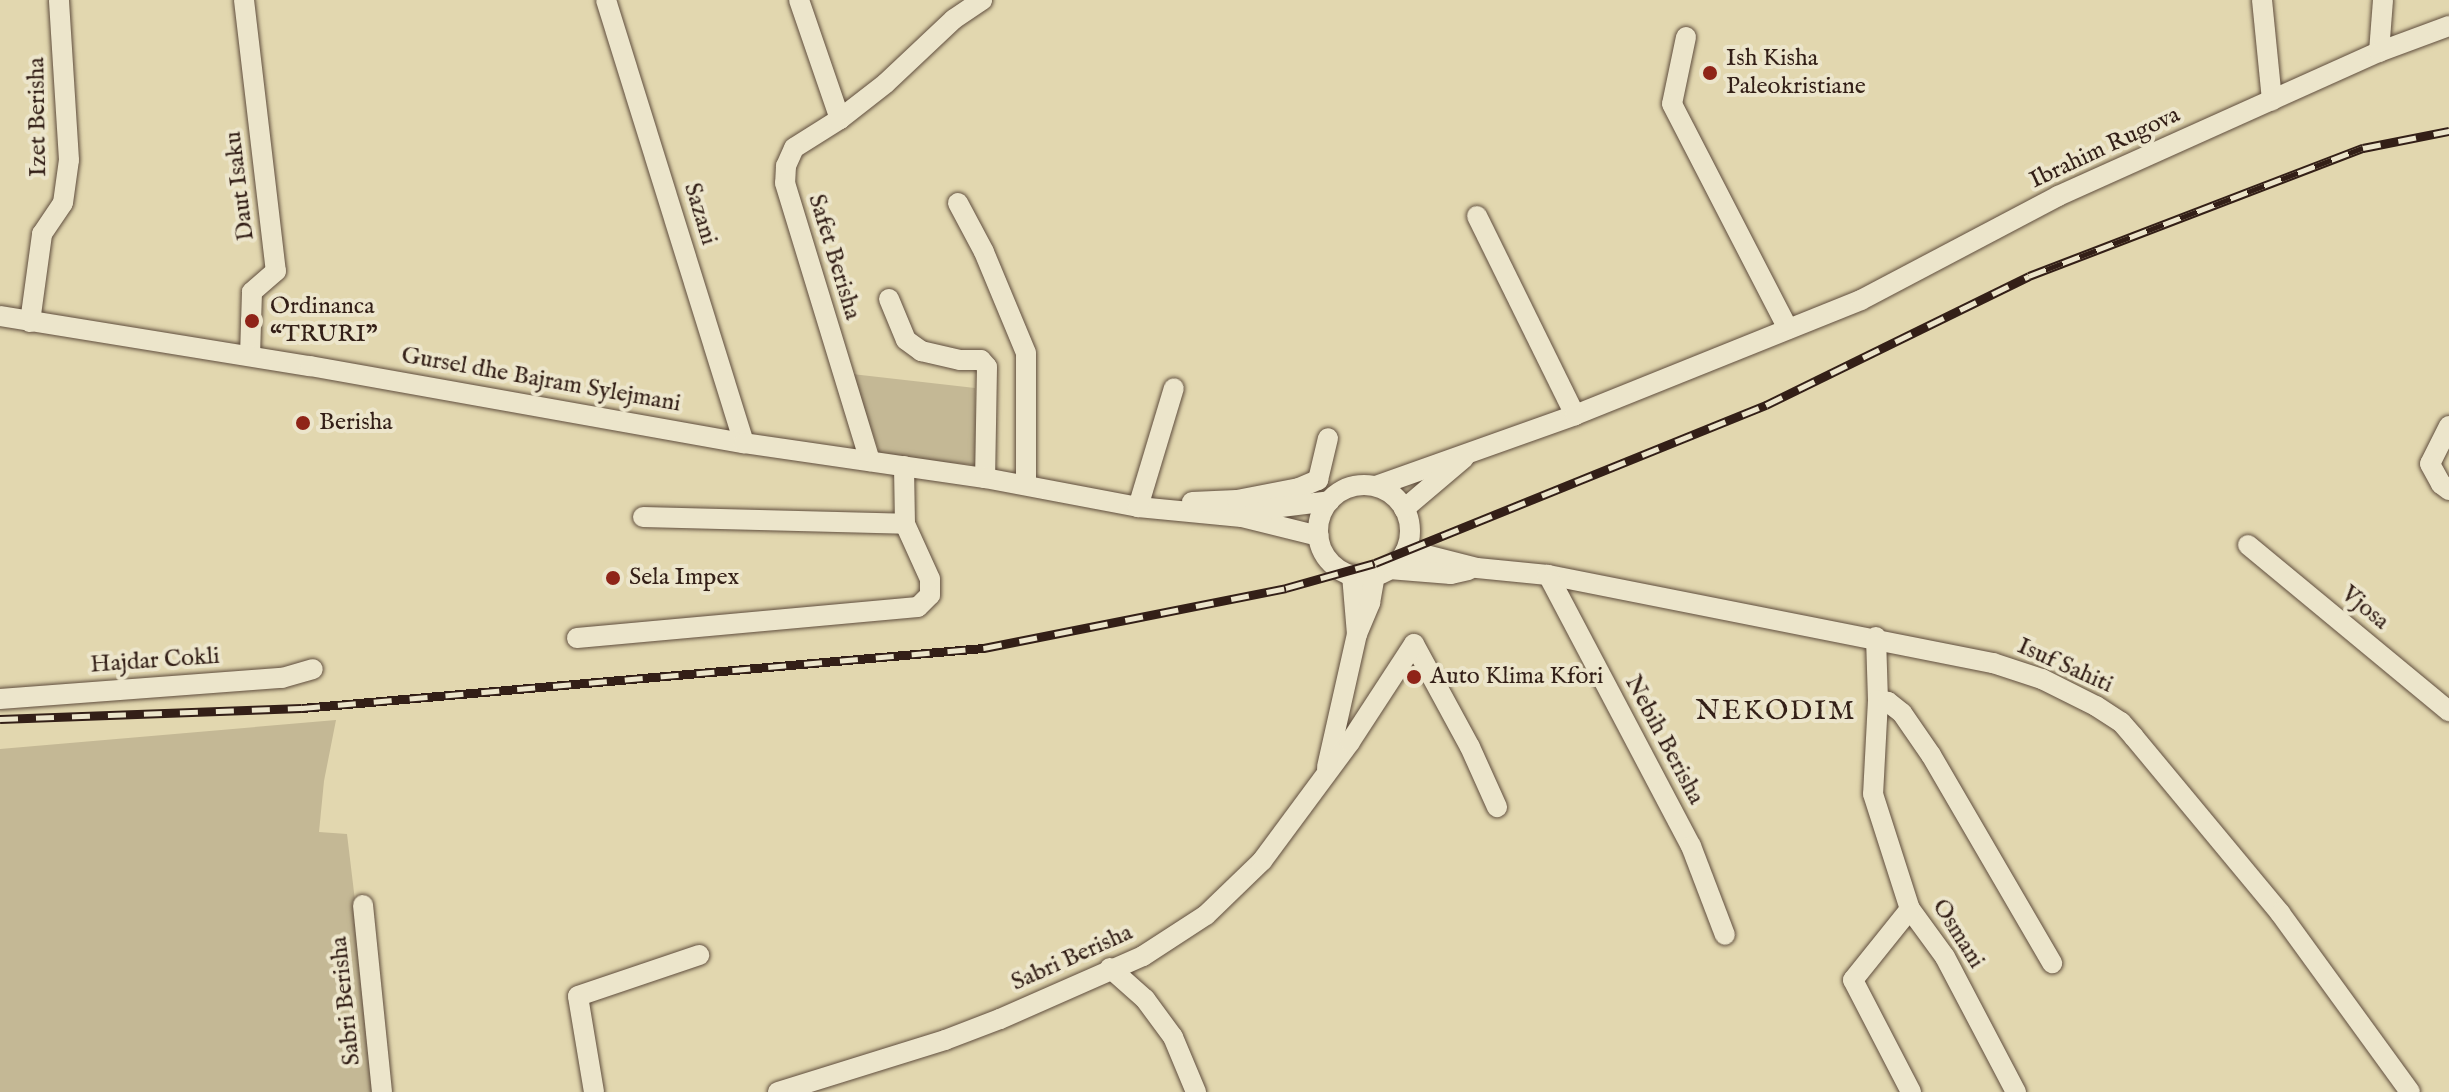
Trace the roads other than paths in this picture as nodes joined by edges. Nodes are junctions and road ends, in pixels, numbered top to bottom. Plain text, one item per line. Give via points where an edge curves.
1 (59, 0) edge
2 (244, 0) edge
3 (606, 0) edge
4 (799, 0) edge
5 (982, 0) edge
6 (2262, 0) edge
7 (2383, 0) edge
8 (2449, 26) edge
9 (1686, 37) dead end
10 (2379, 52) junction
11 (2272, 101) junction
12 (840, 119) junction
13 (958, 203) dead end
14 (1477, 216) dead end
15 (889, 299) dead end
16 (0, 316) edge
17 (30, 322) junction
18 (1788, 329) junction
19 (250, 356) junction
20 (1174, 388) dead end
21 (1575, 415) junction
22 (2449, 426) edge
23 (1328, 438) dead end
24 (744, 443) junction
25 (1467, 455) junction
26 (870, 461) junction
27 (904, 466) junction
28 (985, 478) junction
29 (1026, 485) junction
30 (1376, 486) junction
31 (2449, 490) edge
32 (1330, 501) junction
33 (1140, 503) junction
34 (1404, 509) junction
35 (643, 517) dead end
36 (1242, 517) junction
37 (905, 524) junction
38 (1319, 536) junction
39 (2248, 545) dead end
40 (1406, 550) junction
41 (1477, 568) junction
42 (1382, 572) junction
43 (1352, 575) junction
44 (1548, 575) junction
45 (1357, 634) junction
46 (1876, 637) junction
47 (577, 638) dead end
48 (313, 669) dead end
49 (0, 699) edge
50 (1878, 700) junction
51 (2449, 711) edge
52 (1325, 775) junction
53 (1497, 807) dead end
54 (363, 905) dead end
55 (1910, 909) junction
56 (1725, 935) dead end
57 (699, 955) dead end
58 (2052, 963) dead end
59 (1110, 968) junction
60 (782, 1091) edge
61 (382, 1092) edge
62 (594, 1092) edge
63 (1196, 1092) edge
64 (1911, 1092) edge
65 (2016, 1092) edge
66 (2410, 1092) edge

1 - 17 street, Izet Berisha via 69,160 63,203 42,234
2 - 19 street, Daut Isaku via 276,271 252,292
3 - 24 street, Sazani
4 - 12 street
5 - 12 street, Safet Berisha
6 - 11 street
7 - 10 street
8 - 10 street, Ibrahim Rugova
9 - 18 street via 1672,104
10 - 11 street, Ibrahim Rugova
11 - 18 street, Ibrahim Rugova via 2058,196 1861,300
12 - 26 street, Safet Berisha via 794,148 785,183
13 - 29 street via 1026,353
14 - 21 street
15 - 28 street via 906,340 921,351 981,360 987,367
16 - 17 street, Gursel dhe Bajram Sylejmani
17 - 19 street, Gursel dhe Bajram Sylejmani
18 - 21 street, Ibrahim Rugova
19 - 24 street, Gursel dhe Bajram Sylejmani
20 - 33 street
21 - 25 street, Ibrahim Rugova
22 - 31 street via 2430,464
23 - 33 street via 1318,480 1299,488 1237,500
24 - 26 street, Gursel dhe Bajram Sylejmani
25 - 30 street, Ibrahim Rugova
25 - 34 street, Ibrahim Rugova
26 - 27 street, Gursel dhe Bajram Sylejmani
27 - 28 street, Gursel dhe Bajram Sylejmani
27 - 37 street
28 - 29 street, Gursel dhe Bajram Sylejmani
29 - 33 street, Gursel dhe Bajram Sylejmani
30 - 32 street via 1351,487
30 - 34 street
32 - 36 street, Gursel dhe Bajram Sylejmani
32 - 38 street
33 - 36 street, Gursel dhe Bajram Sylejmani
34 - 40 street via 1409,522
35 - 37 street
36 - 38 street, Gursel dhe Bajram Sylejmani
37 - 47 street via 930,579 930,595 918,607
38 - 43 street via 1329,561
39 - 51 street, Vjosa
40 - 41 street, Isuf Sahiti
40 - 42 street
41 - 42 street, Isuf Sahiti via 1451,574
41 - 44 street, Isuf Sahiti
42 - 43 street
42 - 45 street, Sabri Berisha
43 - 45 street, Sabri Berisha
44 - 46 street, Isuf Sahiti
44 - 56 street, Nebih Berisha via 1684,833
45 - 52 street, Sabri Berisha
46 - 50 street, Osmani
46 - 66 street, Isuf Sahiti via 2042,679 2121,722 2280,913
48 - 49 street, Hajdar Cokli via 282,678
50 - 55 street, Osmani via 1873,794
50 - 58 street via 1902,713 1931,755
52 - 53 street, Sabri Berisha via 1414,644
52 - 59 street, Sabri Berisha via 1236,890 1143,956
54 - 61 street, Sabri Berisha
55 - 64 street via 1853,980
55 - 65 street, Osmani via 1945,957
57 - 62 street via 578,996
59 - 60 street, Sabri Berisha via 945,1040
59 - 63 street via 1145,999 1173,1037

